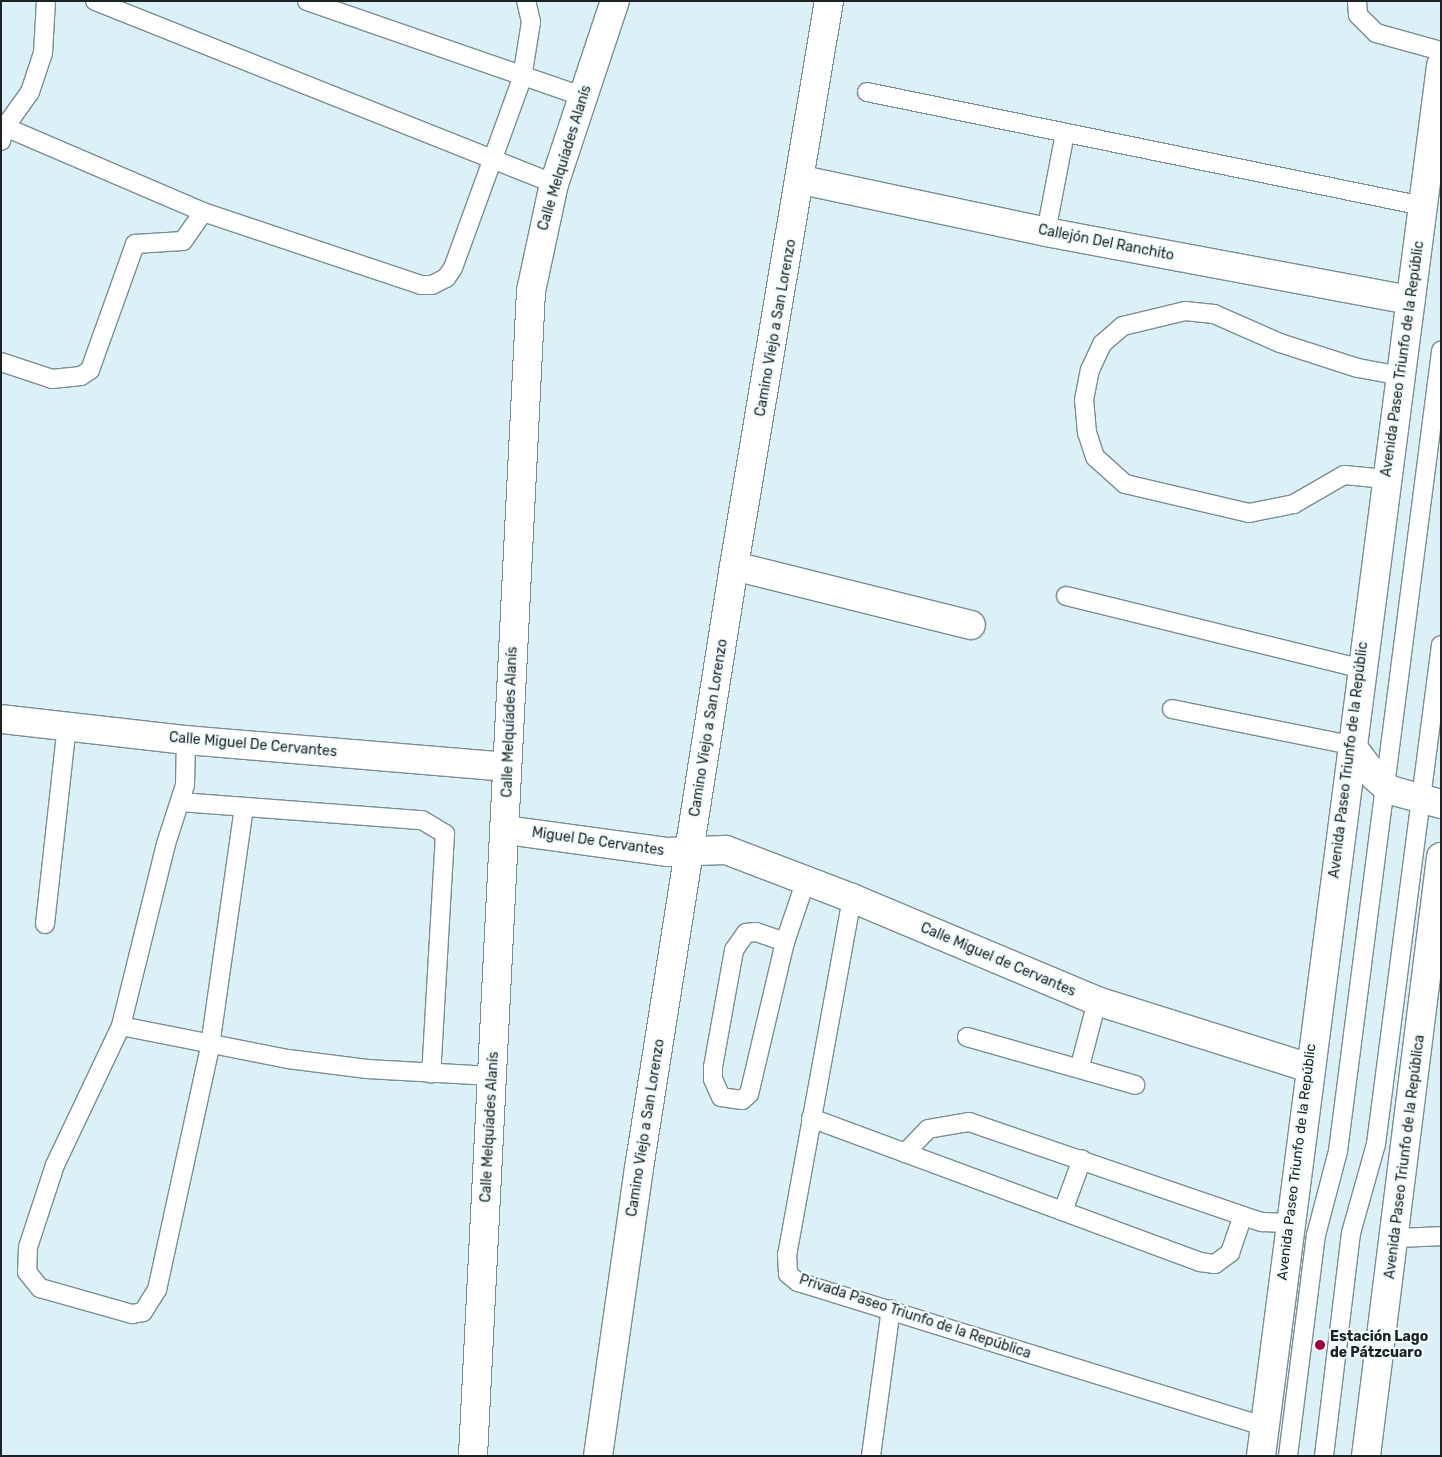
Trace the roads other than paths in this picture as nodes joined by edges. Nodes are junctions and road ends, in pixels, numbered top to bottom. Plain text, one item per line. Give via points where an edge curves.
1 (46, 1) edge
2 (95, 1) edge
3 (307, 1) edge
4 (526, 1) edge
5 (615, 1) edge
6 (829, 1) edge
7 (1357, 1) edge
8 (1441, 51) edge
9 (1441, 66) edge
10 (522, 78) junction
11 (866, 92) dead end
12 (584, 97) junction
13 (1065, 133) junction
14 (3, 134) edge
15 (493, 160) junction
16 (802, 180) junction
17 (554, 184) junction
18 (1423, 206) junction
19 (203, 212) junction
20 (1046, 232) junction
21 (1411, 300) junction
22 (1441, 351) edge
23 (1, 362) edge
24 (1400, 376) junction
25 (1386, 480) junction
26 (734, 566) junction
27 (1066, 596) dead end
28 (971, 625) dead end
29 (1441, 645) edge
30 (1360, 668) junction
31 (1172, 709) dead end
32 (1, 719) edge
33 (67, 726) junction
34 (186, 740) junction
35 (1351, 745) junction
36 (506, 767) junction
37 (1385, 786) junction
38 (180, 802) junction
39 (1431, 803) edge
40 (244, 807) junction
41 (506, 830) junction
42 (689, 852) junction
43 (1441, 857) edge
44 (806, 880) junction
45 (852, 898) junction
46 (45, 924) dead end
47 (785, 942) junction
48 (1097, 1002) junction
49 (120, 1026) junction
50 (967, 1037) dead end
51 (210, 1046) junction
52 (1080, 1066) junction
53 (1309, 1068) junction
54 (431, 1074) junction
55 (492, 1076) junction
56 (1135, 1085) dead end
57 (811, 1118) junction
58 (905, 1153) junction
59 (1082, 1159) junction
60 (1063, 1211) junction
61 (1242, 1216) junction
62 (1288, 1222) junction
63 (1441, 1236) edge
64 (1396, 1238) junction
65 (891, 1309) junction
66 (1265, 1427) junction
67 (474, 1456) edge
68 (598, 1456) edge
69 (871, 1456) edge
70 (1261, 1456) edge
71 (1288, 1456) edge
72 (1324, 1456) edge
73 (1366, 1456) edge

1 - 14 lane via 40,60 30,92
2 - 15 lane
3 - 10 lane
4 - 10 lane via 530,22
5 - 12 street, Calle Melquíades Alanís
6 - 16 street, Camino Viejo a San Lorenzo
7 - 8 lane via 1358,15 1376,33
9 - 18 street, Avenida Paseo Triunfo de la Repúblic
10 - 12 lane
10 - 15 lane
11 - 13 lane
12 - 17 street, Calle Melquíades Alanís
13 - 18 lane
13 - 20 lane
14 - 19 lane
15 - 17 lane
15 - 19 lane via 453,268 446,278 432,285 420,285
16 - 20 street, Callejón Del Ranchito
16 - 26 street, Camino Viejo a San Lorenzo
17 - 36 street, Calle Melquíades Alanís via 531,291
18 - 21 street, Avenida Paseo Triunfo de la Repúblic
19 - 23 lane via 183,241 134,244 90,370 80,376 52,379
20 - 21 street, Callejón Del Ranchito
21 - 24 street, Avenida Paseo Triunfo de la Repúblic
22 - 37 lane
24 - 25 street, Avenida Paseo Triunfo de la Repúblic
24 - 25 lane via 1358,368 1280,343 1214,314 1186,311 1123,326 1102,344 1090,370 1084,400 1087,434 1095,457 1125,484 1249,513 1294,504 1344,475
25 - 30 street, Avenida Paseo Triunfo de la Repúblic
26 - 28 street
26 - 42 street, Camino Viejo a San Lorenzo
27 - 30 lane
29 - 39 lane
30 - 35 street, Avenida Paseo Triunfo de la Repúblic
31 - 35 lane
32 - 33 street, Calle Miguel De Cervantes
33 - 34 street, Calle Miguel De Cervantes
33 - 46 lane
34 - 36 street, Calle Miguel De Cervantes
34 - 38 lane via 185,785
35 - 37 street
35 - 53 street, Avenida Paseo Triunfo de la Repúblic
36 - 41 street, Calle Melquíades Alanís
37 - 39 street
37 - 71 lane via 1338,1151 1316,1235
38 - 40 lane
38 - 49 lane
39 - 72 lane via 1376,1144 1351,1233
40 - 51 lane
40 - 54 lane via 422,820 445,834
41 - 42 street, Miguel De Cervantes
41 - 55 street, Calle Melquíades Alanís
42 - 44 street, Calle Miguel de Cervantes via 726,850
42 - 68 street, Camino Viejo a San Lorenzo
43 - 64 street, Avenida Paseo Triunfo de la República
44 - 45 street, Calle Miguel de Cervantes
44 - 47 lane
45 - 48 street, Calle Miguel de Cervantes
45 - 57 lane, Privada Paseo Triunfo de la República
47 - 47 lane via 749,1094 742,1100 721,1097 713,1079 713,1067 734,950 746,933 756,932
48 - 52 lane
48 - 53 street, Calle Miguel de Cervantes
49 - 51 lane
49 - 51 lane via 55,1165 27,1258 31,1282 40,1288 116,1312 143,1312 157,1290
50 - 52 lane
51 - 54 lane
52 - 56 lane
53 - 62 street, Avenida Paseo Triunfo de la Repúblic
54 - 55 lane
55 - 67 street, Calle Melquíades Alanís
57 - 58 lane
57 - 65 lane, Privada Paseo Triunfo de la República via 787,1254 788,1274 798,1282
58 - 59 lane via 928,1129 969,1122
58 - 60 lane
59 - 60 lane
59 - 61 lane
60 - 61 lane via 1215,1264 1230,1254
61 - 62 lane via 1262,1222
62 - 66 street, Avenida Paseo Triunfo de la Repúblic
63 - 64 lane
64 - 73 street, Avenida Paseo Triunfo de la República
65 - 66 lane, Privada Paseo Triunfo de la República
65 - 69 lane
66 - 70 street, Avenida Paseo Triunfo de la Repúblic

